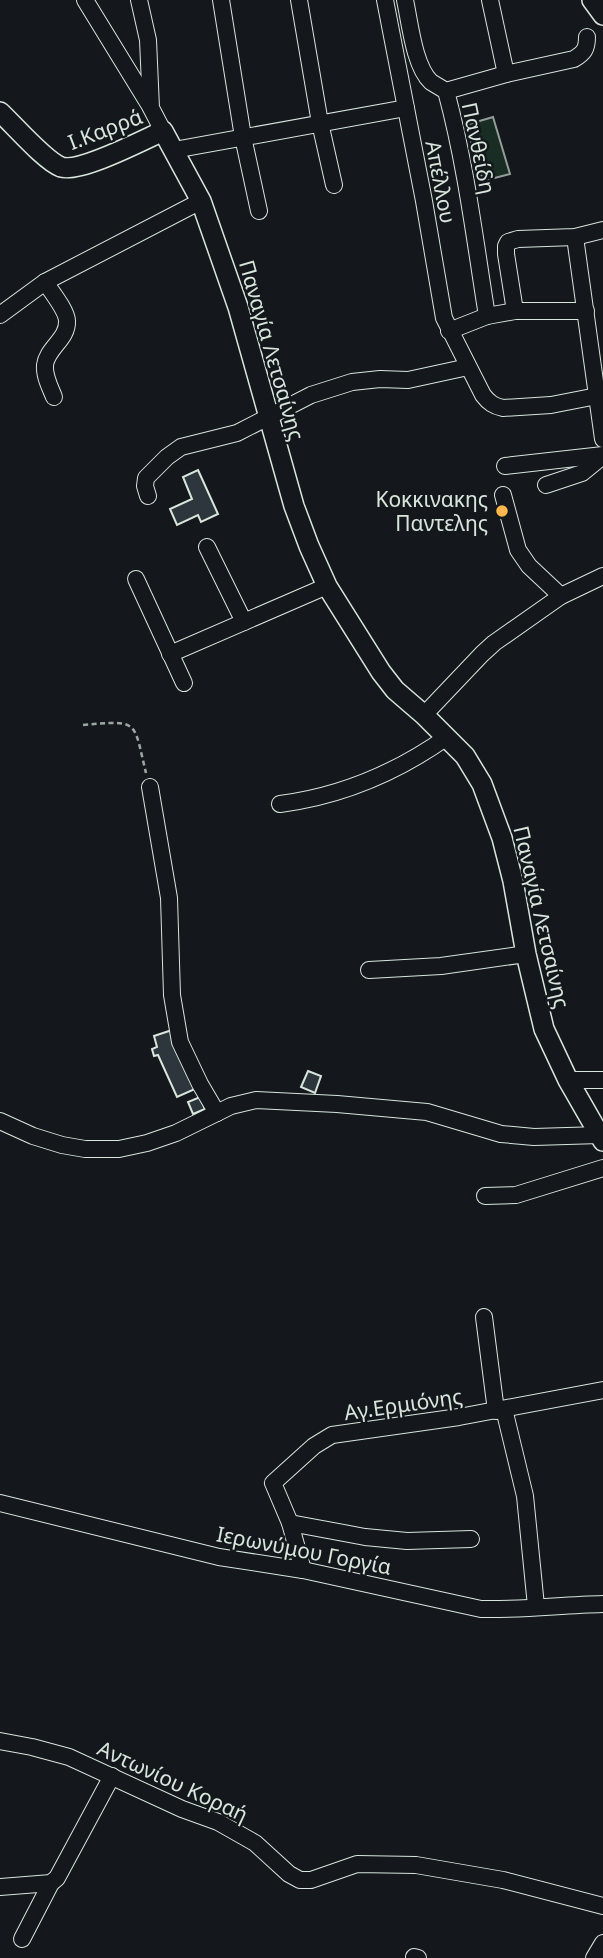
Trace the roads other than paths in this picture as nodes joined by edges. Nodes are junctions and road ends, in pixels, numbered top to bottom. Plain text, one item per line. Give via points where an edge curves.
1 (85, 0) edge
2 (139, 0) edge
3 (221, 0) edge
4 (299, 0) edge
5 (385, 0) edge
6 (405, 0) edge
7 (490, 0) edge
8 (592, 0) edge
9 (603, 15) edge
10 (587, 37) dead end
11 (506, 74) junction
12 (446, 91) junction
13 (405, 107) junction
14 (151, 108) junction
15 (0, 112) edge
16 (320, 123) junction
17 (163, 131) junction
18 (243, 137) junction
19 (174, 150) junction
20 (334, 185) dead end
21 (201, 201) junction
22 (259, 211) dead end
23 (603, 230) edge
24 (575, 237) junction
25 (45, 282) junction
26 (515, 311) junction
27 (586, 311) junction
28 (0, 315) edge
29 (487, 316) junction
30 (449, 331) junction
31 (468, 366) junction
32 (597, 396) junction
33 (54, 397) dead end
34 (268, 417) junction
35 (603, 439) edge
36 (603, 456) edge
37 (505, 466) dead end
38 (546, 485) dead end
39 (503, 495) dead end
40 (148, 496) dead end
41 (207, 547) dead end
42 (603, 576) edge
43 (136, 579) dead end
44 (327, 586) junction
45 (561, 596) junction
46 (244, 622) junction
47 (170, 654) junction
48 (184, 683) dead end
49 (424, 715) junction
50 (447, 737) junction
51 (150, 787) road end
52 (280, 804) dead end
53 (526, 954) junction
54 (369, 970) dead end
55 (568, 1080) junction
56 (603, 1080) edge
57 (217, 1113) junction
58 (0, 1121) edge
59 (601, 1138) edge
60 (603, 1168) edge
61 (485, 1196) dead end
62 (484, 1317) dead end
63 (603, 1390) edge
64 (500, 1410) junction
65 (0, 1503) edge
66 (290, 1523) junction
67 (471, 1539) dead end
68 (303, 1570) junction
69 (603, 1604) edge
70 (536, 1606) junction
71 (0, 1741) edge
72 (112, 1776) junction
73 (51, 1883) junction
74 (0, 1886) edge
75 (603, 1906) edge
76 (22, 1939) dead end
77 (603, 1943) edge
78 (594, 1958) edge

1 - 14 street
2 - 14 street via 148,40
3 - 18 street
4 - 16 street
5 - 13 street, Απέλλου
6 - 12 street, Πανθείδη via 422,70
7 - 11 street
8 - 9 main road
10 - 11 street via 584,53 574,59
11 - 12 street
12 - 29 street, Πανθείδη via 467,184
13 - 16 street
13 - 30 street, Απέλλου
14 - 17 street
15 - 17 main road, Ι.Καρρά via 63,168 88,164
16 - 18 street
16 - 20 street
17 - 19 main road, Παναγία Λετσαίνης
18 - 19 street
18 - 22 street
19 - 21 main road, Παναγία Λετσαίνης
21 - 25 street
21 - 34 main road, Παναγία Λετσαίνης via 239,307
23 - 24 street
24 - 26 street via 512,240 506,246
24 - 27 street
25 - 28 street
25 - 33 street via 67,320 65,333 45,366
26 - 27 street
26 - 29 street
27 - 32 street
29 - 30 street
30 - 31 street, Απέλλου
31 - 32 street, Απέλλου via 483,395 496,407 551,405
31 - 34 street via 408,380 352,382 311,395
32 - 35 street
34 - 40 street via 237,433 181,447 146,478
34 - 44 main road, Παναγία Λετσαίνης via 294,506
36 - 37 street
36 - 38 street via 582,473
39 - 45 street via 518,550
41 - 46 street
42 - 45 street
43 - 47 street
44 - 46 street
44 - 49 main road, Παναγία Λετσαίνης via 395,691
45 - 49 street via 482,654
46 - 47 street
47 - 48 street
49 - 50 main road, Παναγία Λετσαίνης
50 - 52 street via 379,777 333,794
50 - 53 main road, Παναγία Λετσαίνης via 475,772 494,815 513,881
51 - 57 street via 169,898 172,995 180,1042
53 - 54 street
53 - 55 main road, Παναγία Λετσαίνης via 544,1029
55 - 56 street
55 - 59 main road, Παναγία Λετσαίνης
57 - 58 street via 147,1143 109,1150 62,1144
57 - 59 street via 256,1100 337,1104 427,1112 501,1134
60 - 61 street via 516,1195
62 - 64 street
63 - 64 street, Αγ.Ερμιόνης
64 - 66 street, Αγ.Ερμιόνης via 332,1435 273,1483
64 - 70 street via 525,1496
65 - 68 street, Ιερωνύμου Γοργία via 219,1557
66 - 67 street via 407,1541
66 - 68 street, Αγ.Ερμιόνης
68 - 70 street, Ιερωνύμου Γοργία via 481,1609
69 - 70 street, Ιερωνύμου Γοργία
71 - 72 street, Αντωνίου Κοραή via 69,1757
72 - 73 street
72 - 75 street, Αντωνίου Κοραή via 218,1822 255,1843 300,1880 357,1864 416,1865 503,1880
73 - 74 street
73 - 76 street
77 - 78 street

